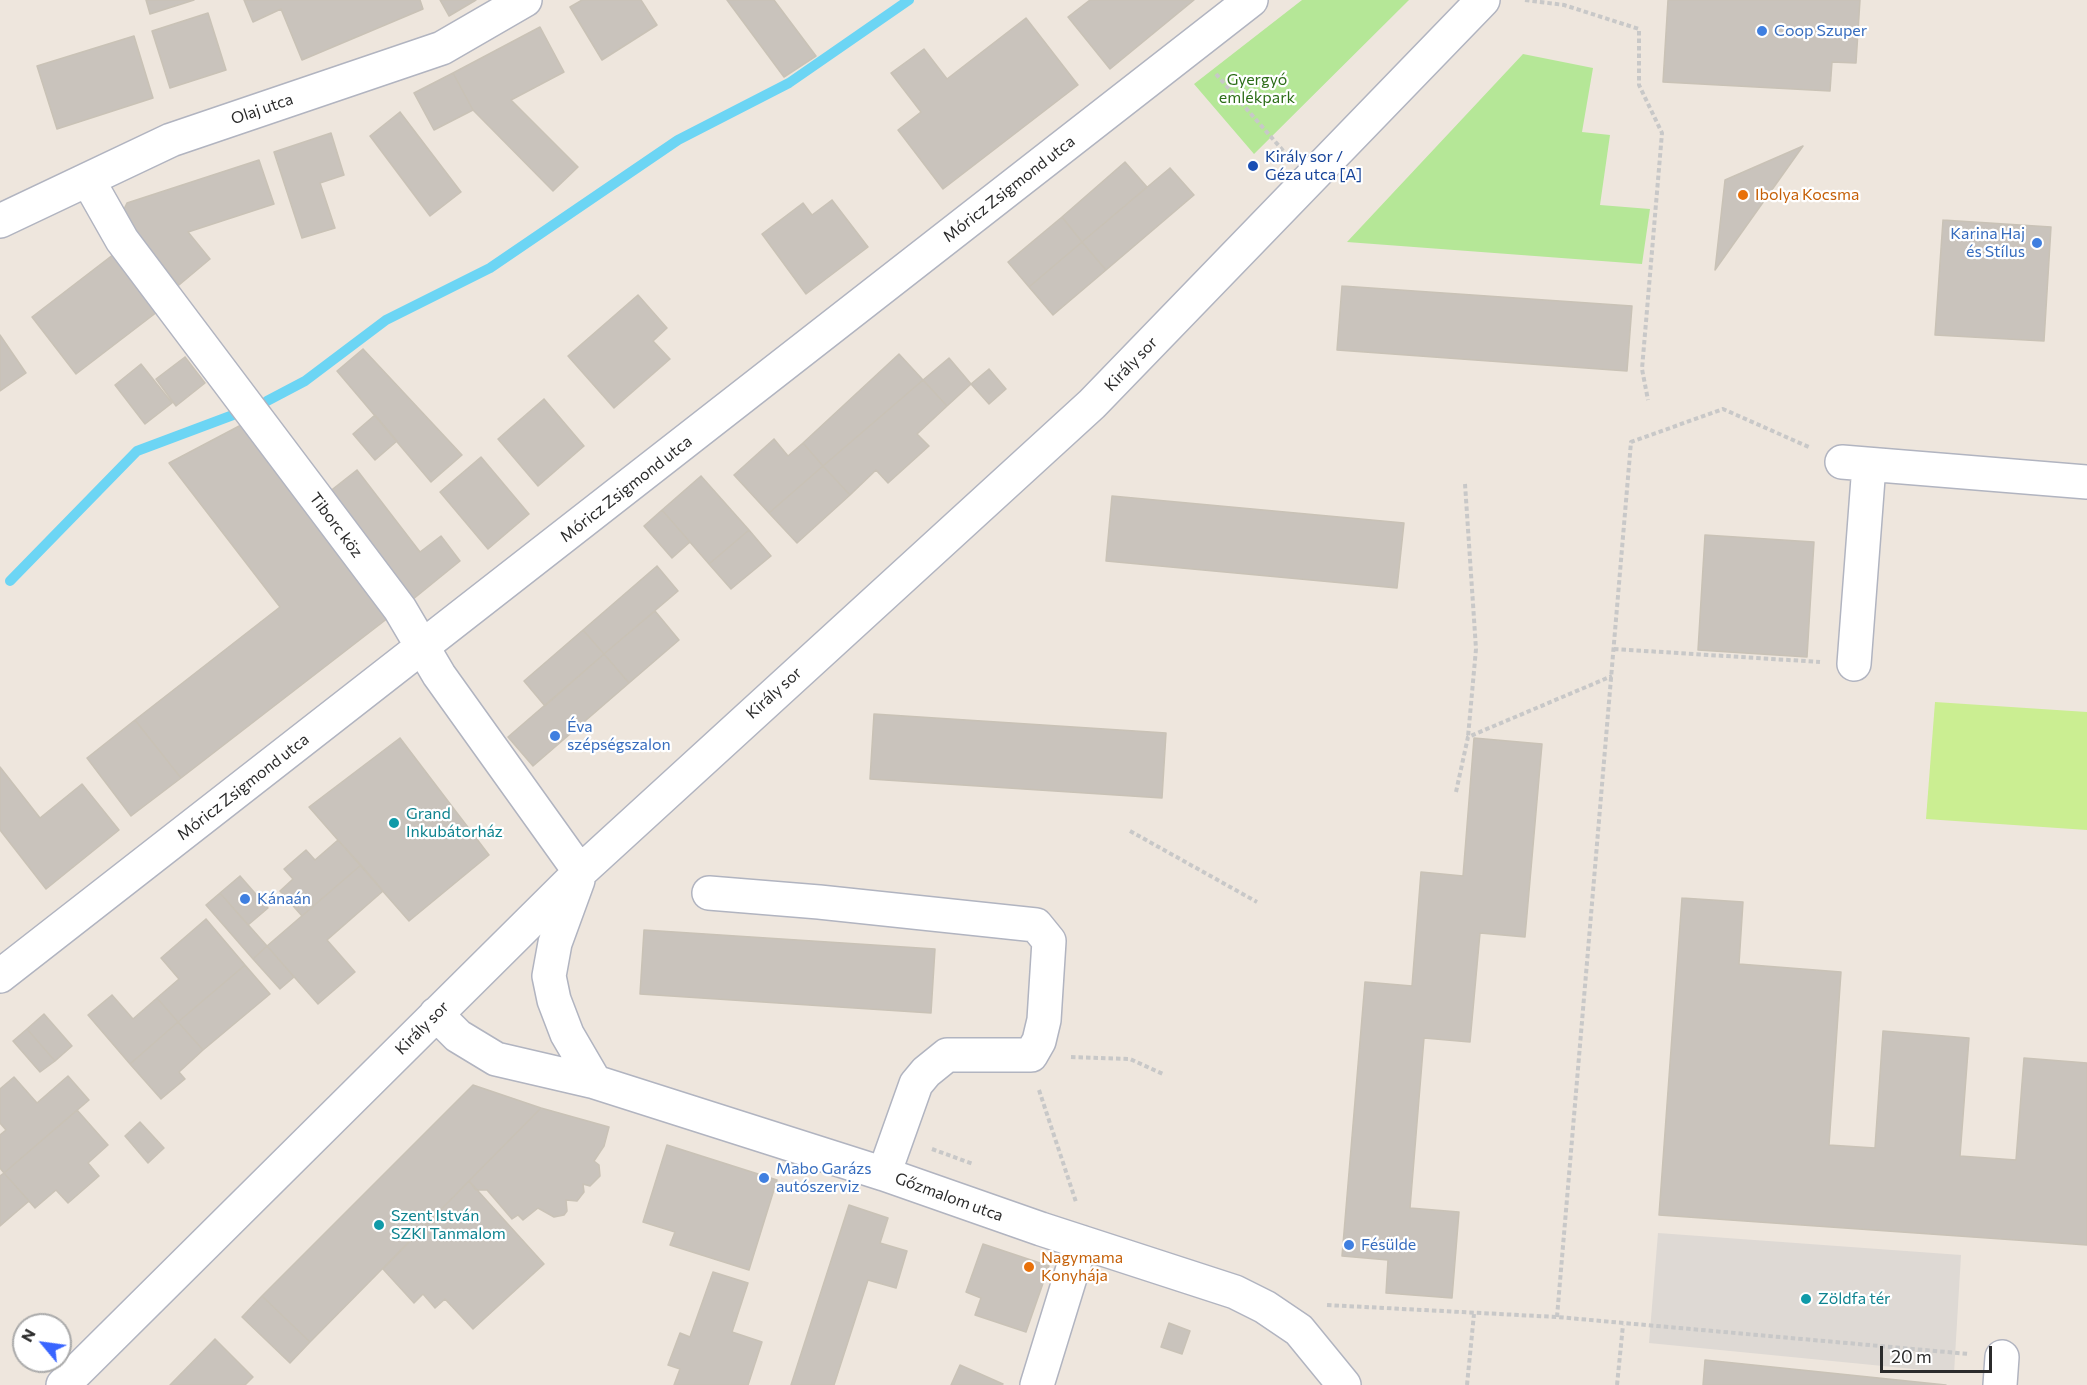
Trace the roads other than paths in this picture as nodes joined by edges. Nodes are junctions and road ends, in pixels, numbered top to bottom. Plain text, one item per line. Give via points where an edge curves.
1 (525, 0) edge
2 (1251, 0) edge
3 (1483, 0) edge
4 (88, 180) junction
5 (0, 221) edge
6 (2087, 482) edge
7 (423, 648) junction
8 (1854, 664) road end
9 (580, 872) junction
10 (709, 893) dead end
11 (0, 975) edge
12 (436, 1014) junction
13 (595, 1082) junction
14 (884, 1174) junction
15 (1081, 1242) junction
16 (63, 1385) edge
17 (1037, 1385) edge
18 (1344, 1385) edge

1 - 4 street, Olaj utca via 442,48 171,140
2 - 7 street, Móricz Zsigmond utca
3 - 9 street, Király sor via 1092,404
4 - 5 street, Olaj utca
4 - 7 street, Tiborc köz via 122,240 400,609
6 - 8 street via 1856,463
7 - 9 street, Tiborc köz
7 - 11 street, Móricz Zsigmond utca
9 - 12 street, Király sor
9 - 13 street via 555,943 549,975 567,1034
10 - 14 street via 1036,925 1049,941 1044,1020 1031,1054 947,1055 926,1072 916,1084
12 - 13 street, Gőzmalom utca via 458,1036 496,1059
12 - 16 street, Király sor
13 - 14 street, Gőzmalom utca
14 - 15 street, Gőzmalom utca
15 - 17 street
15 - 18 street, Gőzmalom utca via 1235,1292 1265,1307 1299,1330

